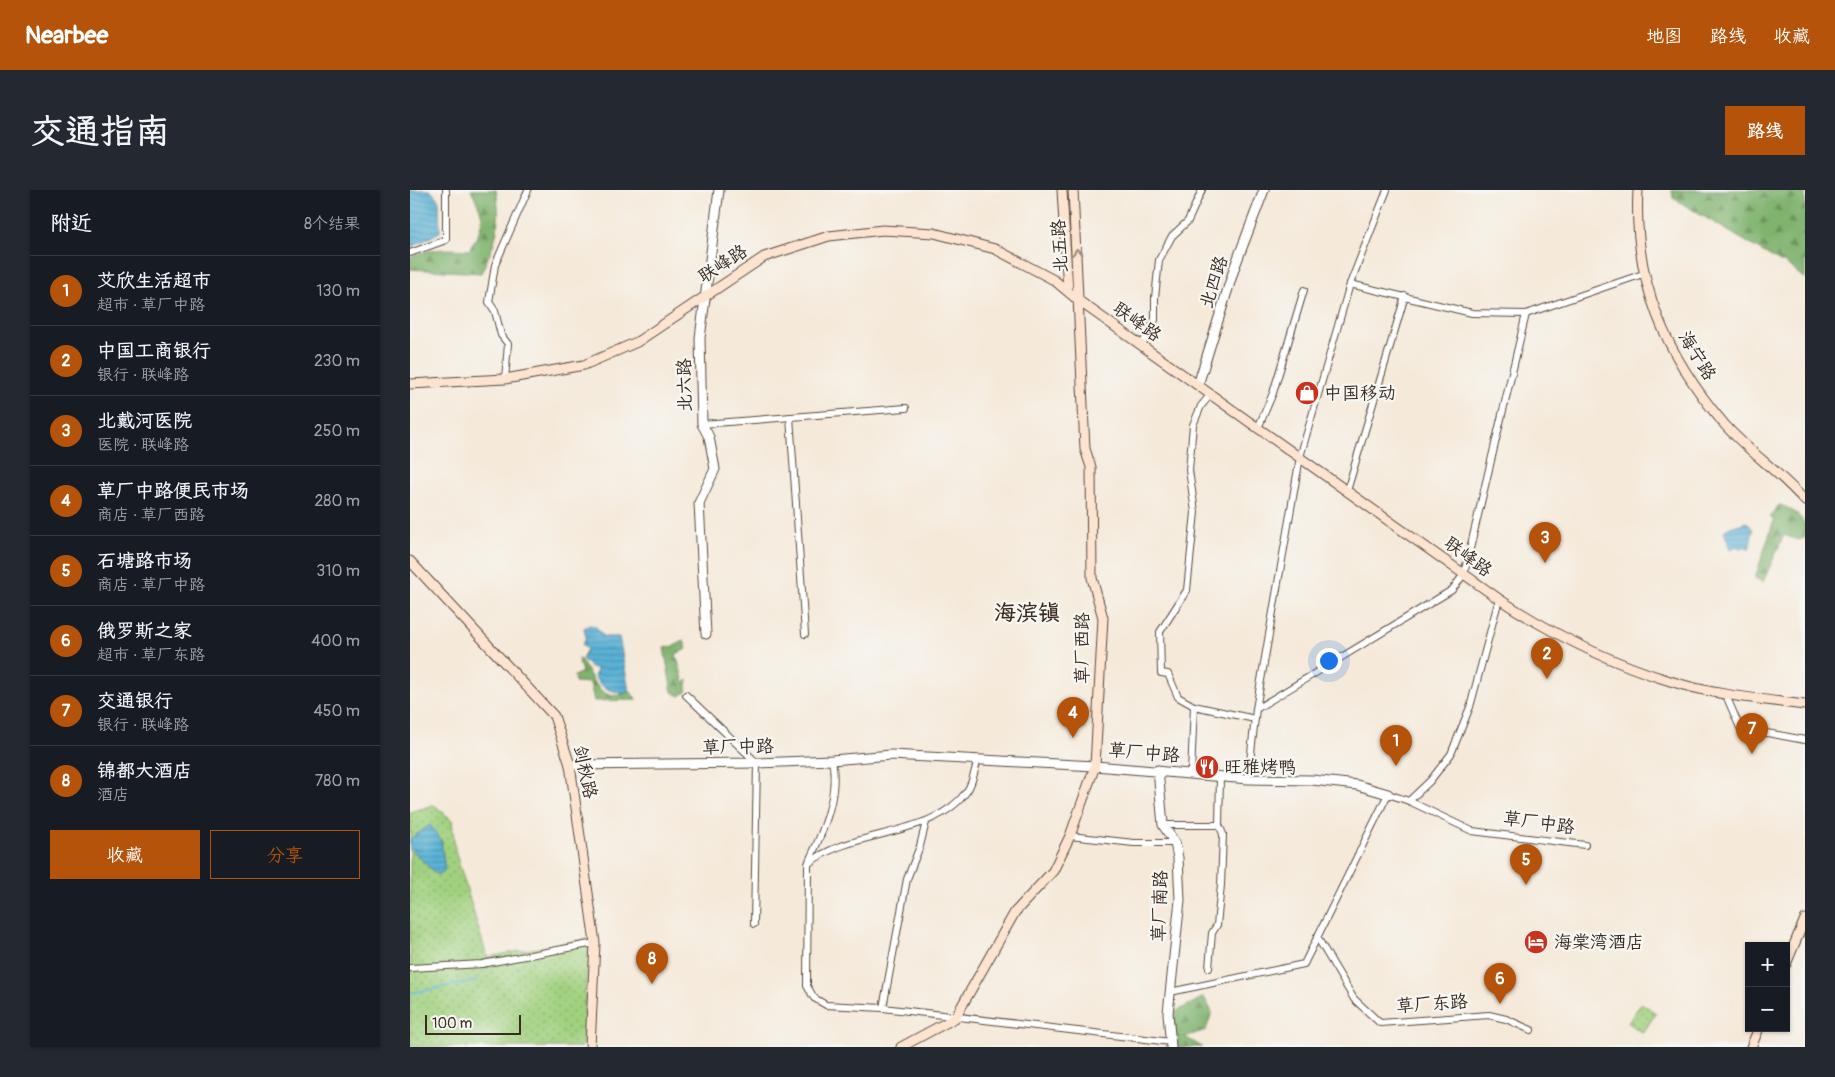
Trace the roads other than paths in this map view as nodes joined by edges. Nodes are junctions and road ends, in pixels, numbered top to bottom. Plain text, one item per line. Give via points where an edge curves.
1 (446, 190) edge
2 (528, 190) edge
3 (719, 190) edge
4 (1062, 190) edge
5 (1073, 190) edge
6 (1202, 190) edge
7 (1264, 190) edge
8 (1386, 190) edge
9 (1638, 190) edge
10 (410, 254) edge
11 (1643, 274) junction
12 (1350, 284) junction
13 (1304, 290) dead end
14 (1068, 291) junction
15 (705, 295) junction
16 (1405, 296) junction
17 (1079, 301) junction
18 (1526, 314) junction
19 (1142, 345) junction
20 (505, 380) junction
21 (410, 384) edge
22 (1198, 385) junction
23 (1211, 394) junction
24 (906, 408) dead end
25 (790, 417) junction
26 (702, 424) junction
27 (1258, 428) junction
28 (1300, 457) junction
29 (1347, 490) junction
30 (1805, 500) edge
31 (410, 561) edge
32 (1464, 574) junction
33 (1499, 599) junction
34 (706, 634) dead end
35 (805, 634) dead end
36 (1725, 693) junction
37 (686, 695) dead end
38 (1805, 705) edge
39 (1194, 706) junction
40 (1256, 709) junction
41 (1255, 719) junction
42 (1805, 740) edge
43 (978, 758) junction
44 (832, 760) junction
45 (757, 763) junction
46 (570, 765) junction
47 (1095, 766) junction
48 (1158, 770) junction
49 (1191, 773) junction
50 (1220, 776) junction
51 (1248, 780) junction
52 (1388, 794) junction
53 (1409, 801) junction
54 (926, 822) junction
55 (1163, 825) junction
56 (1219, 825) junction
57 (1070, 836) junction
58 (1175, 843) junction
59 (1584, 846) dead end
60 (808, 864) junction
61 (1805, 919) edge
62 (754, 924) dead end
63 (1317, 937) junction
64 (595, 943) junction
65 (1790, 955) edge
66 (410, 968) edge
67 (1209, 968) dead end
68 (1170, 992) junction
69 (883, 1008) junction
70 (955, 1018) junction
71 (1530, 1030) dead end
72 (1757, 1032) edge
73 (1171, 1044) edge
74 (590, 1047) edge
75 (901, 1047) edge
76 (1751, 1047) edge

1 - 10 street via 446,240
2 - 20 street via 495,265 489,302 495,311 501,335 508,344
3 - 15 street, 北六路
4 - 14 main road, 北五路
17 -> 5 main road, 北五路
6 - 19 street via 1188,221 1172,236 1159,260 1155,320
7 - 22 street, 北四路 via 1235,266
8 - 12 street
9 - 11 main road, 海宁路 via 1636,220
11 - 18 street
11 - 30 main road, 海宁路 via 1670,348 1692,384 1725,425
12 - 16 street
12 - 28 street
13 - 27 street via 1273,393
14 - 15 main road, 联峰路 via 995,248 934,233 883,230 829,236 764,257
14 - 17 main road, 联峰路
15 - 20 main road, 联峰路 via 637,342 584,365
15 - 26 street, 北六路 via 700,338
16 - 18 street via 1472,313
16 - 29 street
17 - 19 main road, 联峰路
17 - 47 main road, 草厂西路 via 1085,449 1091,467 1092,578 1102,618
18 - 32 street
19 - 22 main road, 联峰路
20 - 21 main road, 联峰路
22 - 23 main road, 联峰路
23 - 27 main road, 联峰路
23 - 39 street via 1200,406 1193,425 1189,470 1195,512 1187,590 1160,632 1161,673 1168,674 1178,697
24 - 25 street
25 - 26 street
25 - 35 street
26 - 34 street, 北六路 via 709,437 715,469 699,503
27 - 28 main road, 联峰路
28 - 29 main road, 联峰路
28 - 40 street
29 - 32 main road, 联峰路
31 - 46 main road, 剑秋路 via 554,716
32 - 33 main road, 联峰路
32 - 40 street via 1452,590
33 - 36 main road, 联峰路 via 1544,628 1606,658 1671,682
33 - 53 street via 1470,707 1451,754
36 - 38 main road, 联峰路
36 - 42 street via 1740,728
37 - 45 street
39 - 41 street
39 - 49 street
40 - 41 street
41 - 51 street
43 - 44 street, 草厂中路 via 891,755
43 - 47 street, 草厂中路
43 - 54 street via 967,791
44 - 45 street, 草厂中路
44 - 60 street via 835,777 828,812
45 - 46 street, 草厂中路
45 - 62 street
46 - 64 main road, 剑秋路
47 - 48 street, 草厂中路
47 - 57 main road, 草厂西路
48 - 49 street, 草厂中路
48 - 55 street, 草厂南路
49 - 50 street, 草厂中路
50 - 51 street, 草厂中路
50 - 56 street
51 - 52 street, 草厂中路 via 1312,780 1357,785
52 - 53 street, 草厂中路
52 - 63 street
53 - 59 street, 草厂中路 via 1472,830
54 - 60 street via 877,834 820,854
54 - 69 street via 907,879
55 - 56 street
55 - 58 street, 草厂南路
56 - 67 street via 1223,834 1221,885
57 - 58 street via 1134,843
57 - 70 main road, 草厂西路 via 1053,871 1015,912
58 - 68 street, 草厂南路 via 1180,900
60 - 69 street via 807,986 814,998 826,1005
61 - 65 main road
63 - 68 street via 1304,964
63 - 71 street, 草厂东路 via 1354,998 1380,1023 1489,1016 1506,1019
64 - 66 street via 482,964
64 - 74 main road, 剑秋路
68 - 73 street, 草厂南路
69 - 70 street
70 - 73 street
70 - 75 main road
72 - 76 main road

